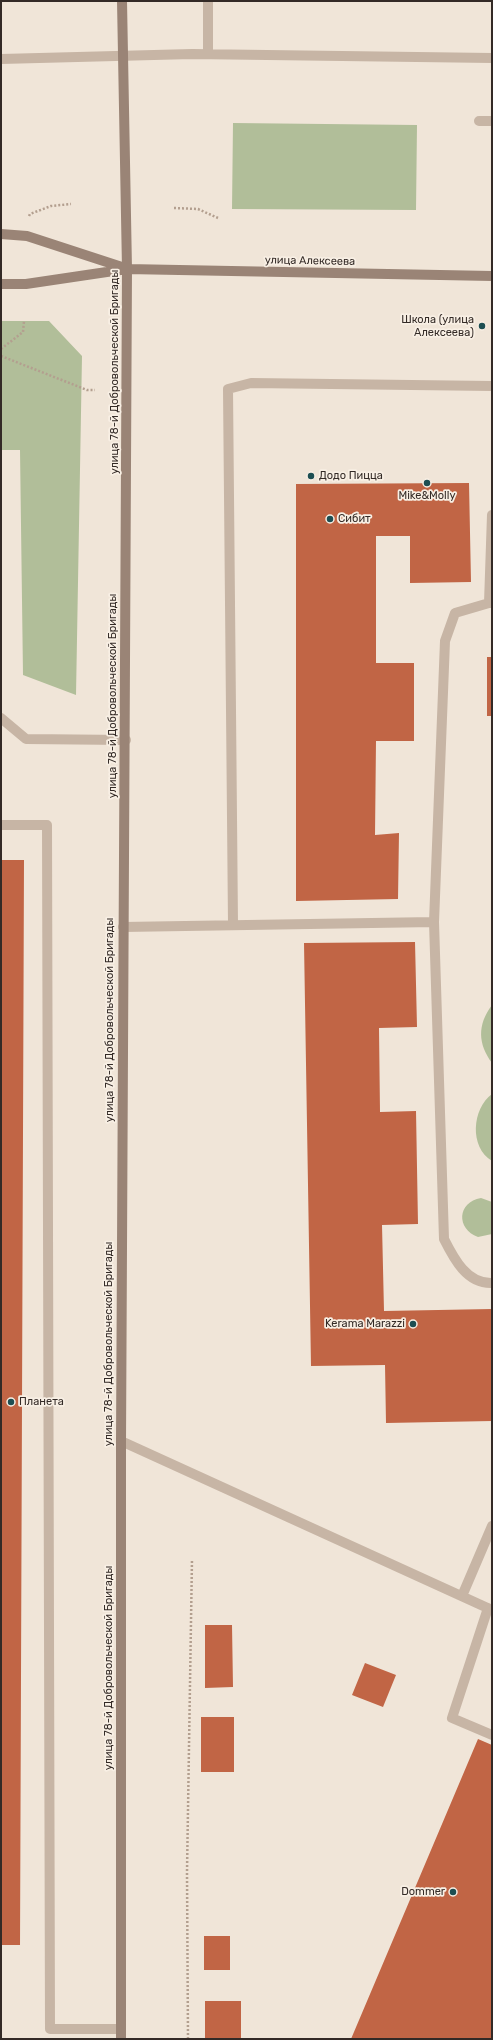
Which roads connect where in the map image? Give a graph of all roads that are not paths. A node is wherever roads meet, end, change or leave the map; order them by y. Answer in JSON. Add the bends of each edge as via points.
{"nodes":[{"id":1,"x":122,"y":1,"type":"edge"},
{"id":2,"x":208,"y":1,"type":"edge"},
{"id":3,"x":208,"y":54,"type":"junction"},
{"id":4,"x":122,"y":56,"type":"junction"},
{"id":5,"x":492,"y":58,"type":"edge"},
{"id":6,"x":1,"y":59,"type":"edge"},
{"id":7,"x":479,"y":121,"type":"dead end"},
{"id":8,"x":492,"y":121,"type":"edge"},
{"id":9,"x":1,"y":234,"type":"edge"},
{"id":10,"x":127,"y":269,"type":"junction"},
{"id":11,"x":492,"y":276,"type":"edge"},
{"id":12,"x":1,"y":284,"type":"edge"},
{"id":13,"x":492,"y":386,"type":"edge"},
{"id":14,"x":492,"y":515,"type":"edge"},
{"id":15,"x":491,"y":603,"type":"edge"},
{"id":16,"x":1,"y":718,"type":"edge"},
{"id":17,"x":126,"y":740,"type":"junction"},
{"id":18,"x":1,"y":824,"type":"edge"},
{"id":19,"x":434,"y":922,"type":"junction"},
{"id":20,"x":233,"y":924,"type":"junction"},
{"id":21,"x":123,"y":927,"type":"junction"},
{"id":22,"x":492,"y":1283,"type":"edge"},
{"id":23,"x":121,"y":1441,"type":"junction"},
{"id":24,"x":492,"y":1526,"type":"edge"},
{"id":25,"x":462,"y":1596,"type":"junction"},
{"id":26,"x":490,"y":1609,"type":"edge"},
{"id":27,"x":492,"y":1734,"type":"edge"},
{"id":28,"x":121,"y":2034,"type":"edge"}],
"edges":[{"from":1,"to":4,"type":"street","name":"улица 78-й Добровольческой Бригады"},
{"from":2,"to":3,"type":"lane"},
{"from":3,"to":4,"type":"lane"},
{"from":3,"to":5,"type":"lane"},
{"from":4,"to":6,"type":"lane"},
{"from":4,"to":10,"type":"street","name":"улица 78-й Добровольческой Бригады"},
{"from":7,"to":8,"type":"lane"},
{"from":9,"to":10,"type":"street","name":"улица Алексеева","via":[[28,236]]},
{"from":10,"to":11,"type":"street","name":"улица Алексеева"},
{"from":10,"to":12,"type":"street","name":"улица Алексеева","via":[[26,284]]},
{"from":10,"to":17,"type":"street","name":"улица 78-й Добровольческой Бригады"},
{"from":13,"to":20,"type":"lane","via":[[251,383],[228,389]]},
{"from":14,"to":15,"type":"lane"},
{"from":15,"to":19,"type":"lane","via":[[455,612],[445,641]]},
{"from":16,"to":17,"type":"lane","via":[[26,739]]},
{"from":17,"to":21,"type":"street","name":"улица 78-й Добровольческой Бригады"},
{"from":18,"to":28,"type":"lane","via":[[47,824],[50,2029]]},
{"from":19,"to":20,"type":"lane"},
{"from":19,"to":22,"type":"lane","via":[[444,1239],[463,1270],[472,1279],[485,1284]]},
{"from":20,"to":21,"type":"lane"},
{"from":21,"to":23,"type":"street","name":"улица 78-й Добровольческой Бригады"},
{"from":23,"to":25,"type":"lane"},
{"from":23,"to":28,"type":"street","name":"улица 78-й Добровольческой Бригады"},
{"from":24,"to":25,"type":"lane"},
{"from":25,"to":26,"type":"lane"},
{"from":26,"to":27,"type":"lane","via":[[452,1718]]}]}
